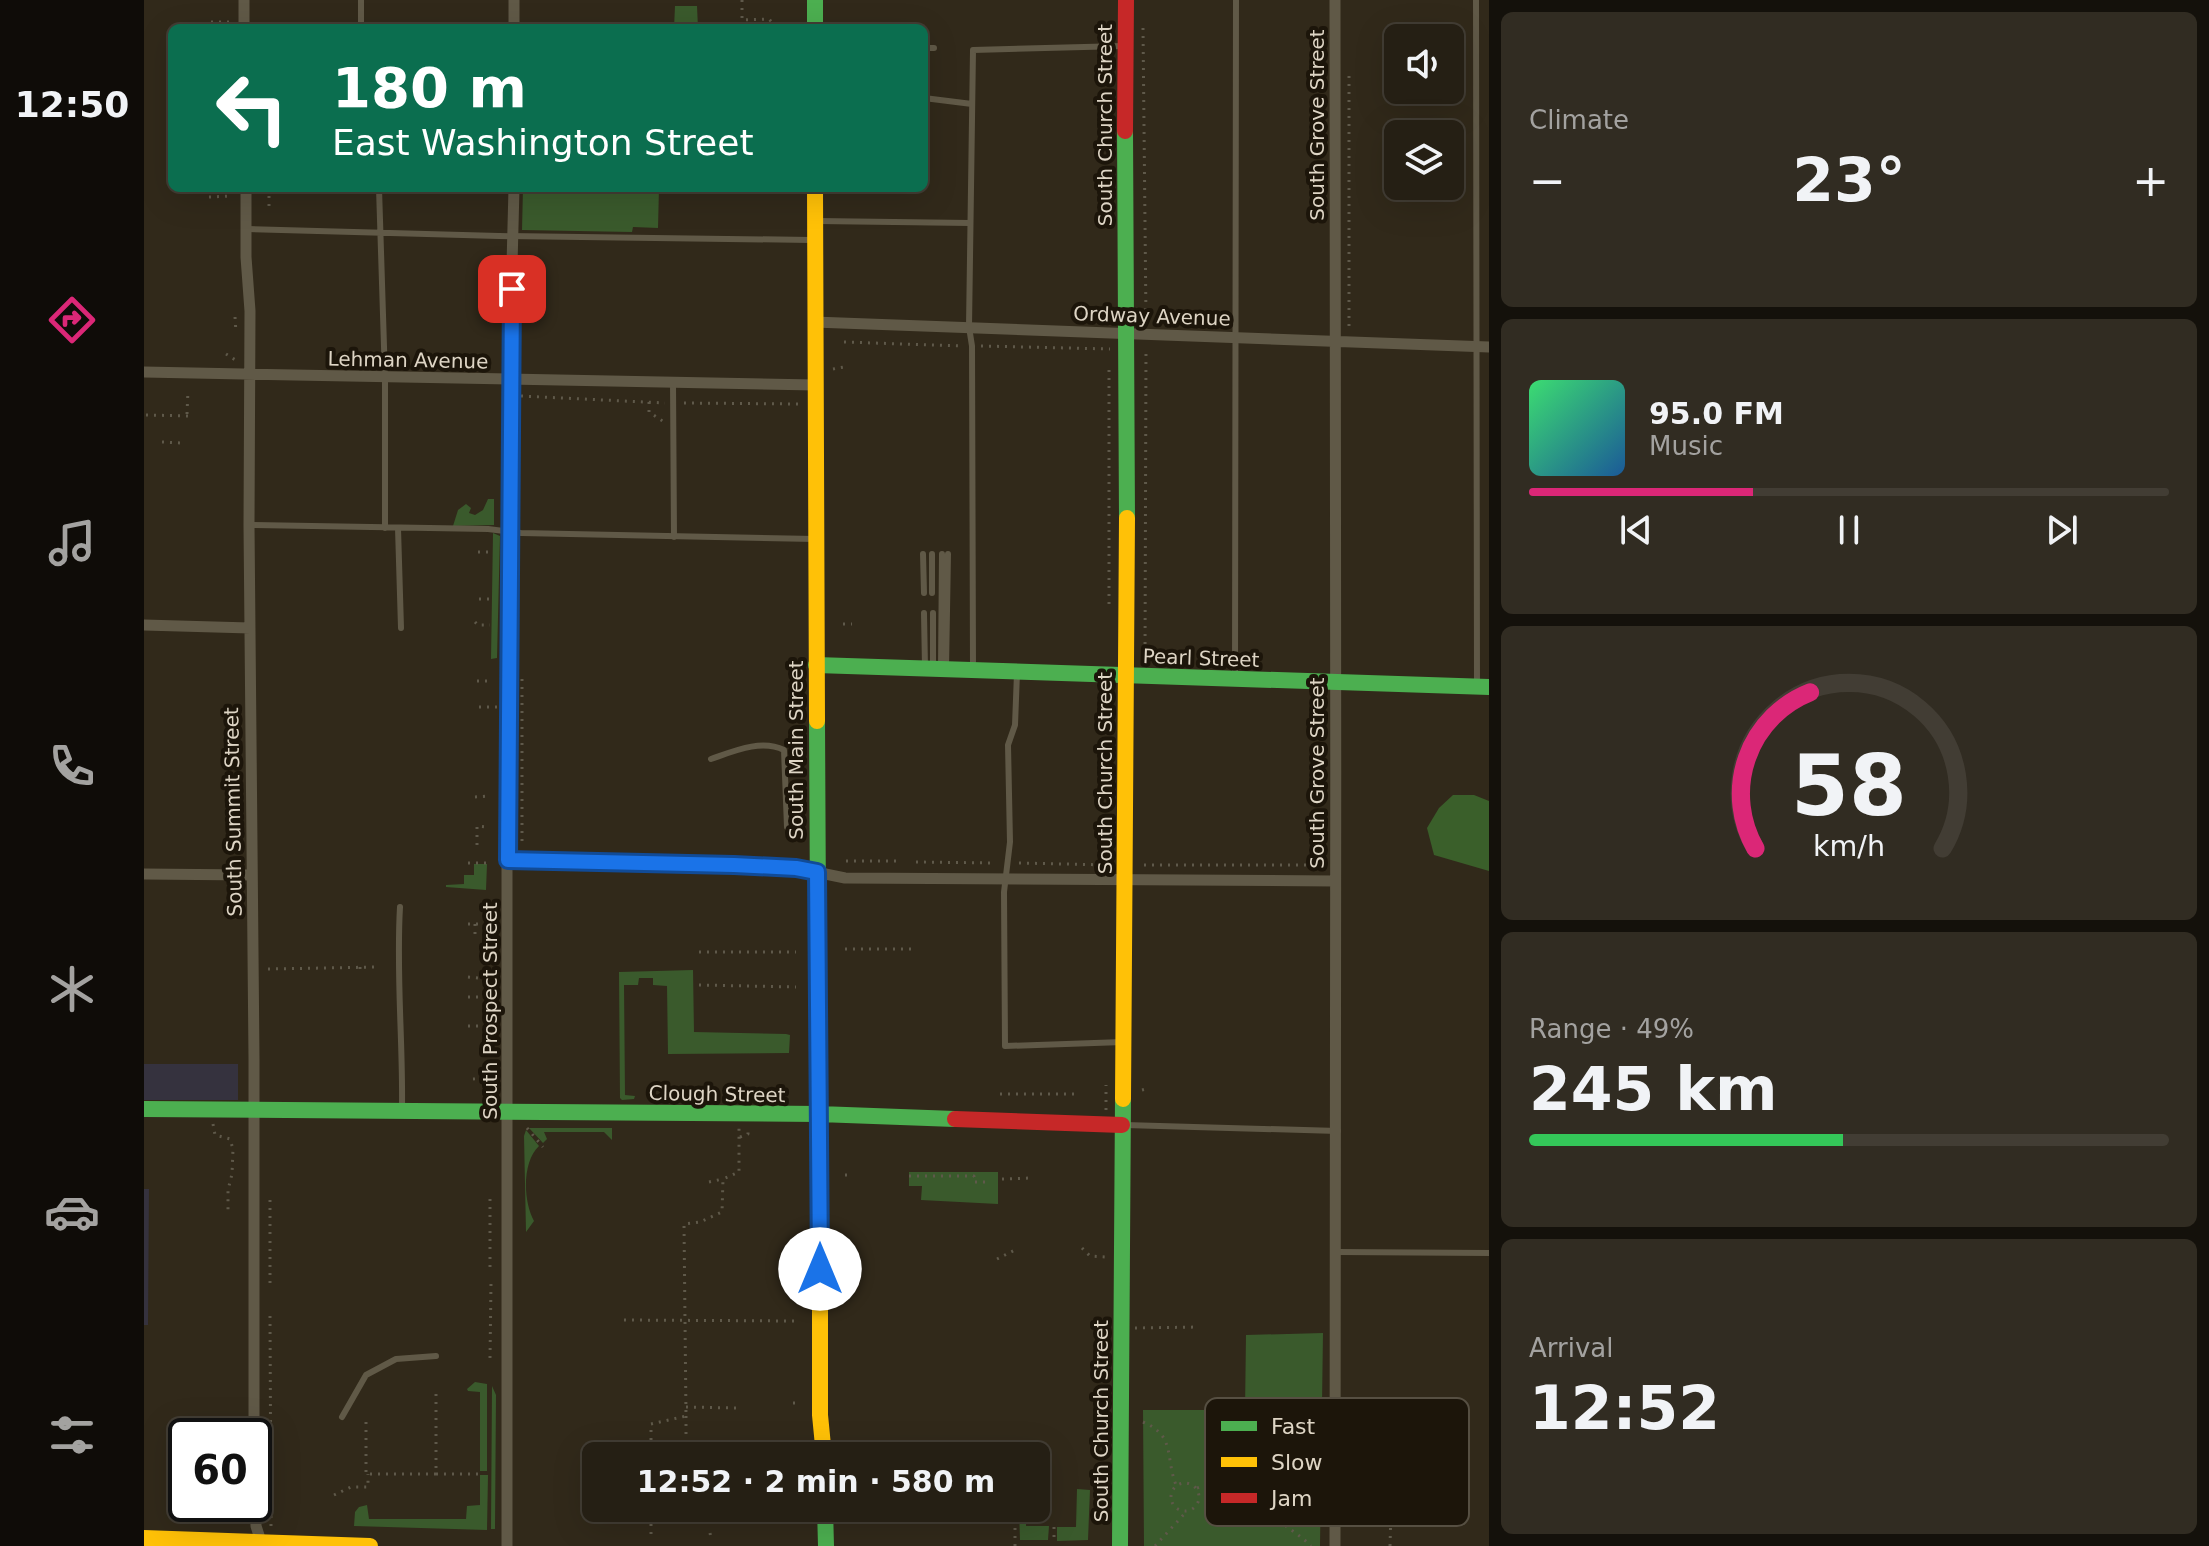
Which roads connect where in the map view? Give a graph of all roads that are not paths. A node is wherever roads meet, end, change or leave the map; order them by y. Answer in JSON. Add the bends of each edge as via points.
{"nodes":[{"id":1,"x":244,"y":0,"type":"edge"},
{"id":2,"x":361,"y":0,"type":"edge"},
{"id":3,"x":514,"y":0,"type":"edge"},
{"id":4,"x":815,"y":0,"type":"edge"},
{"id":5,"x":1126,"y":0,"type":"edge"},
{"id":6,"x":1236,"y":0,"type":"edge"},
{"id":7,"x":1335,"y":0,"type":"edge"},
{"id":8,"x":1476,"y":0,"type":"edge"},
{"id":9,"x":238,"y":24,"type":"edge"},
{"id":10,"x":361,"y":24,"type":"edge"},
{"id":11,"x":514,"y":24,"type":"edge"},
{"id":12,"x":815,"y":24,"type":"edge"},
{"id":13,"x":1126,"y":46,"type":"junction"},
{"id":14,"x":928,"y":48,"type":"edge"},
{"id":15,"x":934,"y":48,"type":"dead end"},
{"id":16,"x":928,"y":98,"type":"edge"},
{"id":17,"x":972,"y":104,"type":"junction"},
{"id":18,"x":246,"y":192,"type":"edge"},
{"id":19,"x":379,"y":192,"type":"edge"},
{"id":20,"x":514,"y":192,"type":"edge"},
{"id":21,"x":815,"y":192,"type":"edge"},
{"id":22,"x":815,"y":221,"type":"junction"},
{"id":23,"x":970,"y":223,"type":"junction"},
{"id":24,"x":246,"y":229,"type":"junction"},
{"id":25,"x":380,"y":233,"type":"junction"},
{"id":26,"x":513,"y":237,"type":"junction"},
{"id":27,"x":815,"y":241,"type":"junction"},
{"id":28,"x":814,"y":322,"type":"junction"},
{"id":29,"x":969,"y":327,"type":"junction"},
{"id":30,"x":1126,"y":332,"type":"junction"},
{"id":31,"x":1235,"y":337,"type":"junction"},
{"id":32,"x":1334,"y":341,"type":"junction"},
{"id":33,"x":1476,"y":347,"type":"junction"},
{"id":34,"x":1489,"y":347,"type":"edge"},
{"id":35,"x":144,"y":372,"type":"edge"},
{"id":36,"x":250,"y":375,"type":"junction"},
{"id":37,"x":385,"y":378,"type":"junction"},
{"id":38,"x":509,"y":380,"type":"junction"},
{"id":39,"x":673,"y":383,"type":"junction"},
{"id":40,"x":815,"y":385,"type":"junction"},
{"id":41,"x":249,"y":525,"type":"junction"},
{"id":42,"x":385,"y":528,"type":"junction"},
{"id":43,"x":398,"y":528,"type":"junction"},
{"id":44,"x":509,"y":532,"type":"junction"},
{"id":45,"x":674,"y":537,"type":"junction"},
{"id":46,"x":815,"y":539,"type":"junction"},
{"id":47,"x":923,"y":554,"type":"dead end"},
{"id":48,"x":932,"y":554,"type":"dead end"},
{"id":49,"x":945,"y":554,"type":"dead end"},
{"id":50,"x":924,"y":593,"type":"dead end"},
{"id":51,"x":932,"y":593,"type":"dead end"},
{"id":52,"x":924,"y":613,"type":"dead end"},
{"id":53,"x":933,"y":613,"type":"dead end"},
{"id":54,"x":144,"y":625,"type":"edge"},
{"id":55,"x":250,"y":628,"type":"junction"},
{"id":56,"x":401,"y":628,"type":"dead end"},
{"id":57,"x":816,"y":665,"type":"junction"},
{"id":58,"x":936,"y":668,"type":"junction"},
{"id":59,"x":973,"y":669,"type":"junction"},
{"id":60,"x":1017,"y":671,"type":"junction"},
{"id":61,"x":1125,"y":675,"type":"junction"},
{"id":62,"x":1235,"y":679,"type":"junction"},
{"id":63,"x":1336,"y":681,"type":"junction"},
{"id":64,"x":1483,"y":687,"type":"edge"},
{"id":65,"x":711,"y":759,"type":"dead end"},
{"id":66,"x":787,"y":827,"type":"dead end"},
{"id":67,"x":508,"y":860,"type":"junction"},
{"id":68,"x":817,"y":872,"type":"junction"},
{"id":69,"x":144,"y":874,"type":"edge"},
{"id":70,"x":251,"y":875,"type":"junction"},
{"id":71,"x":1007,"y":879,"type":"junction"},
{"id":72,"x":1124,"y":880,"type":"junction"},
{"id":73,"x":1335,"y":881,"type":"junction"},
{"id":74,"x":400,"y":907,"type":"dead end"},
{"id":75,"x":1123,"y":1042,"type":"junction"},
{"id":76,"x":144,"y":1109,"type":"edge"},
{"id":77,"x":254,"y":1110,"type":"junction"},
{"id":78,"x":402,"y":1112,"type":"junction"},
{"id":79,"x":508,"y":1113,"type":"junction"},
{"id":80,"x":819,"y":1114,"type":"junction"},
{"id":81,"x":1122,"y":1125,"type":"junction"},
{"id":82,"x":1338,"y":1131,"type":"junction"},
{"id":83,"x":1338,"y":1252,"type":"junction"},
{"id":84,"x":1489,"y":1253,"type":"edge"},
{"id":85,"x":436,"y":1356,"type":"dead end"},
{"id":86,"x":1337,"y":1398,"type":"edge"},
{"id":87,"x":342,"y":1417,"type":"dead end"},
{"id":88,"x":254,"y":1418,"type":"edge"},
{"id":89,"x":823,"y":1442,"type":"edge"},
{"id":90,"x":256,"y":1522,"type":"edge"},
{"id":91,"x":825,"y":1522,"type":"edge"},
{"id":92,"x":1335,"y":1526,"type":"edge"},
{"id":93,"x":144,"y":1538,"type":"edge"},
{"id":94,"x":262,"y":1545,"type":"edge"},
{"id":95,"x":370,"y":1546,"type":"edge"},
{"id":96,"x":507,"y":1546,"type":"edge"},
{"id":97,"x":826,"y":1546,"type":"edge"},
{"id":98,"x":1120,"y":1546,"type":"edge"},
{"id":99,"x":1335,"y":1546,"type":"edge"}],
"edges":[{"from":1,"to":9,"type":"street"},
{"from":2,"to":10,"type":"lane"},
{"from":3,"to":11,"type":"street"},
{"from":4,"to":12,"type":"street"},
{"from":5,"to":13,"type":"street","name":"South Church Street"},
{"from":6,"to":31,"type":"lane"},
{"from":7,"to":32,"type":"street","name":"South Grove Street"},
{"from":8,"to":33,"type":"lane"},
{"from":13,"to":17,"type":"lane","via":[[973,50]]},
{"from":13,"to":30,"type":"street","name":"South Church Street"},
{"from":14,"to":15,"type":"lane"},
{"from":16,"to":17,"type":"lane"},
{"from":17,"to":23,"type":"lane"},
{"from":18,"to":24,"type":"street","name":"South Summit Street"},
{"from":19,"to":25,"type":"lane"},
{"from":20,"to":26,"type":"street","name":"South Prospect Street"},
{"from":21,"to":22,"type":"street","name":"South Main Street"},
{"from":22,"to":23,"type":"lane"},
{"from":22,"to":27,"type":"street","name":"South Main Street"},
{"from":23,"to":29,"type":"lane"},
{"from":24,"to":25,"type":"lane"},
{"from":24,"to":36,"type":"street","name":"South Summit Street"},
{"from":25,"to":26,"type":"lane"},
{"from":25,"to":37,"type":"lane"},
{"from":26,"to":27,"type":"lane"},
{"from":26,"to":38,"type":"street","name":"South Prospect Street"},
{"from":27,"to":28,"type":"street","name":"South Main Street"},
{"from":28,"to":29,"type":"street","name":"Ordway Avenue"},
{"from":28,"to":40,"type":"street","name":"South Main Street"},
{"from":29,"to":30,"type":"street","name":"Ordway Avenue"},
{"from":29,"to":59,"type":"lane"},
{"from":30,"to":31,"type":"street","name":"Ordway Avenue"},
{"from":30,"to":61,"type":"street","name":"South Church Street"},
{"from":31,"to":32,"type":"street","name":"Ordway Avenue"},
{"from":31,"to":62,"type":"lane"},
{"from":32,"to":33,"type":"street","name":"Ordway Avenue"},
{"from":32,"to":63,"type":"street","name":"South Grove Street"},
{"from":33,"to":34,"type":"street","name":"Ordway Avenue"},
{"from":33,"to":64,"type":"lane"},
{"from":35,"to":36,"type":"street","name":"Lehman Avenue"},
{"from":36,"to":37,"type":"street","name":"Lehman Avenue"},
{"from":36,"to":41,"type":"street","name":"South Summit Street"},
{"from":37,"to":38,"type":"street","name":"Lehman Avenue"},
{"from":37,"to":42,"type":"lane"},
{"from":38,"to":39,"type":"street","name":"Lehman Avenue"},
{"from":38,"to":44,"type":"street","name":"South Prospect Street"},
{"from":39,"to":40,"type":"street","name":"Lehman Avenue"},
{"from":39,"to":45,"type":"lane"},
{"from":40,"to":46,"type":"street","name":"South Main Street"},
{"from":41,"to":42,"type":"lane"},
{"from":41,"to":55,"type":"street","name":"South Summit Street"},
{"from":42,"to":43,"type":"lane"},
{"from":43,"to":44,"type":"lane"},
{"from":43,"to":56,"type":"lane"},
{"from":44,"to":45,"type":"lane"},
{"from":44,"to":67,"type":"street","name":"South Prospect Street"},
{"from":45,"to":46,"type":"lane"},
{"from":46,"to":57,"type":"street","name":"South Main Street"},
{"from":47,"to":50,"type":"lane"},
{"from":48,"to":51,"type":"lane"},
{"from":49,"to":58,"type":"lane"},
{"from":52,"to":58,"type":"lane"},
{"from":53,"to":58,"type":"lane"},
{"from":54,"to":55,"type":"street"},
{"from":55,"to":70,"type":"street","name":"South Summit Street"},
{"from":57,"to":58,"type":"street","name":"Pearl Street"},
{"from":57,"to":68,"type":"street","name":"South Main Street"},
{"from":58,"to":59,"type":"street","name":"Pearl Street"},
{"from":59,"to":60,"type":"street","name":"Pearl Street"},
{"from":60,"to":61,"type":"street","name":"Pearl Street"},
{"from":60,"to":71,"type":"lane","via":[[1015,725],[1008,745]]},
{"from":61,"to":62,"type":"street","name":"Pearl Street"},
{"from":61,"to":72,"type":"street","name":"South Church Street"},
{"from":62,"to":63,"type":"street","name":"Pearl Street"},
{"from":63,"to":64,"type":"street","name":"Pearl Street"},
{"from":63,"to":73,"type":"street","name":"South Grove Street"},
{"from":65,"to":66,"type":"lane","via":[[743,748],[774,745],[784,750]]},
{"from":67,"to":68,"type":"street"},
{"from":67,"to":79,"type":"street","name":"South Prospect Street"},
{"from":68,"to":71,"type":"street","via":[[845,878]]},
{"from":68,"to":80,"type":"street","name":"South Main Street"},
{"from":69,"to":70,"type":"street"},
{"from":70,"to":77,"type":"street","name":"South Summit Street"},
{"from":71,"to":72,"type":"street"},
{"from":71,"to":75,"type":"lane","via":[[1005,1046]]},
{"from":72,"to":73,"type":"street"},
{"from":72,"to":75,"type":"street","name":"South Church Street"},
{"from":73,"to":82,"type":"street","name":"South Grove Street"},
{"from":74,"to":78,"type":"lane"},
{"from":75,"to":81,"type":"street","name":"South Church Street"},
{"from":76,"to":77,"type":"street","name":"Clough Street"},
{"from":77,"to":78,"type":"street","name":"Clough Street"},
{"from":77,"to":88,"type":"street","name":"South Summit Street"},
{"from":78,"to":79,"type":"street","name":"Clough Street"},
{"from":79,"to":80,"type":"street","name":"Clough Street"},
{"from":79,"to":96,"type":"street","name":"South Prospect Street"},
{"from":80,"to":81,"type":"street","name":"Clough Street"},
{"from":80,"to":89,"type":"street","name":"South Main Street"},
{"from":81,"to":82,"type":"lane","name":"Clough Street"},
{"from":81,"to":98,"type":"street","name":"South Church Street"},
{"from":82,"to":83,"type":"street","name":"South Grove Street"},
{"from":83,"to":84,"type":"lane"},
{"from":83,"to":86,"type":"street","name":"South Grove Street"},
{"from":85,"to":87,"type":"lane","via":[[396,1359],[366,1375]]},
{"from":90,"to":94,"type":"street"},
{"from":91,"to":97,"type":"street"},
{"from":92,"to":99,"type":"street","name":"South Grove Street"},
{"from":93,"to":94,"type":"street"},
{"from":94,"to":95,"type":"street"}]}
